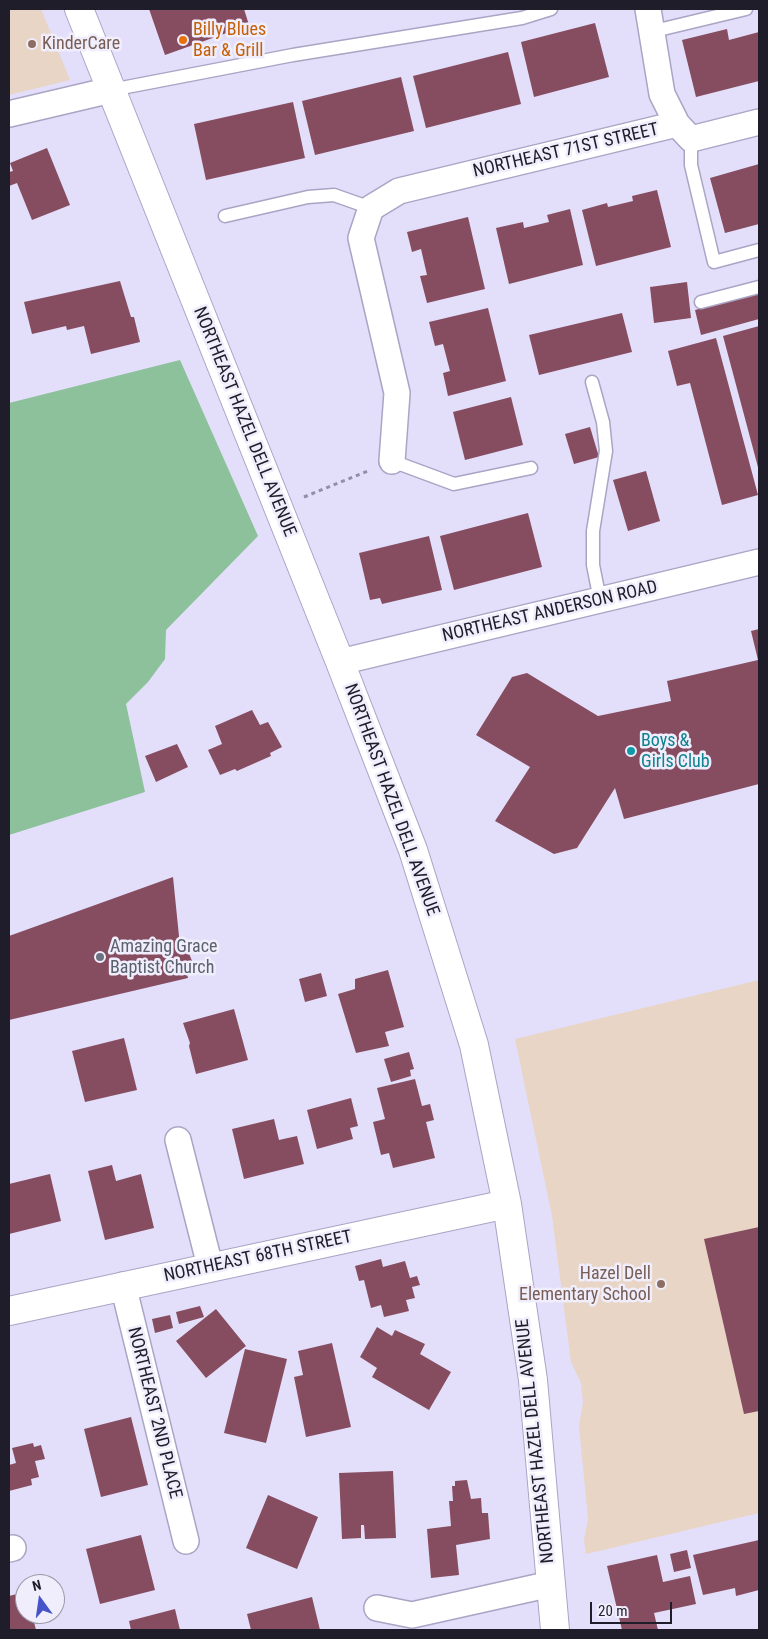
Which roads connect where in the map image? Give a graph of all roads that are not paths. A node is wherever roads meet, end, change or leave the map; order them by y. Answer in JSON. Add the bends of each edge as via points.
{"nodes":[{"id":1,"x":79,"y":9,"type":"edge"},
{"id":2,"x":551,"y":9,"type":"edge"},
{"id":3,"x":746,"y":9,"type":"edge"},
{"id":4,"x":649,"y":20,"type":"edge"},
{"id":5,"x":112,"y":90,"type":"junction"},
{"id":6,"x":9,"y":114,"type":"edge"},
{"id":7,"x":759,"y":122,"type":"edge"},
{"id":8,"x":684,"y":132,"type":"junction"},
{"id":9,"x":371,"y":208,"type":"junction"},
{"id":10,"x":225,"y":216,"type":"dead end"},
{"id":11,"x":759,"y":250,"type":"edge"},
{"id":12,"x":759,"y":287,"type":"edge"},
{"id":13,"x":701,"y":302,"type":"dead end"},
{"id":14,"x":592,"y":382,"type":"dead end"},
{"id":15,"x":392,"y":461,"type":"joint"},
{"id":16,"x":531,"y":468,"type":"dead end"},
{"id":17,"x":759,"y":562,"type":"edge"},
{"id":18,"x":600,"y":600,"type":"junction"},
{"id":19,"x":340,"y":662,"type":"junction"},
{"id":20,"x":178,"y":1140,"type":"dead end"},
{"id":21,"x":507,"y":1204,"type":"junction"},
{"id":22,"x":210,"y":1266,"type":"junction"},
{"id":23,"x":123,"y":1285,"type":"junction"},
{"id":24,"x":9,"y":1311,"type":"edge"},
{"id":25,"x":186,"y":1541,"type":"dead end"},
{"id":26,"x":552,"y":1584,"type":"junction"},
{"id":27,"x":377,"y":1608,"type":"dead end"},
{"id":28,"x":555,"y":1630,"type":"edge"}],
"edges":[{"from":1,"to":5,"type":"main road","name":"NORTHEAST HAZEL DELL AVENUE"},
{"from":2,"to":5,"type":"lane","via":[[513,20],[293,55]]},
{"from":3,"to":4,"type":"lane"},
{"from":4,"to":8,"type":"street","via":[[662,94]]},
{"from":5,"to":6,"type":"street"},
{"from":5,"to":19,"type":"main road","name":"NORTHEAST HAZEL DELL AVENUE"},
{"from":7,"to":8,"type":"street","name":"NORTHEAST 71ST STREET"},
{"from":8,"to":9,"type":"street","name":"NORTHEAST 71ST STREET","via":[[399,191]]},
{"from":8,"to":11,"type":"lane","via":[[714,262]]},
{"from":9,"to":10,"type":"lane","via":[[334,195],[308,197]]},
{"from":9,"to":15,"type":"street","via":[[361,238],[397,393]]},
{"from":12,"to":13,"type":"lane"},
{"from":14,"to":18,"type":"lane","via":[[603,422],[606,451],[593,531]]},
{"from":15,"to":16,"type":"lane","via":[[454,484]]},
{"from":17,"to":18,"type":"street","name":"NORTHEAST ANDERSON ROAD"},
{"from":18,"to":19,"type":"street","name":"NORTHEAST ANDERSON ROAD"},
{"from":19,"to":21,"type":"main road","name":"NORTHEAST HAZEL DELL AVENUE","via":[[414,850],[474,1045]]},
{"from":20,"to":22,"type":"street"},
{"from":21,"to":22,"type":"main road","name":"NORTHEAST 68TH STREET"},
{"from":21,"to":26,"type":"main road","name":"NORTHEAST HAZEL DELL AVENUE","via":[[533,1380]]},
{"from":22,"to":23,"type":"main road","name":"NORTHEAST 68TH STREET"},
{"from":23,"to":24,"type":"main road","name":"NORTHEAST 68TH STREET"},
{"from":23,"to":25,"type":"street","name":"NORTHEAST 2ND PLACE"},
{"from":26,"to":27,"type":"street","via":[[412,1615]]},
{"from":26,"to":28,"type":"main road","name":"NORTHEAST HAZEL DELL AVENUE"}]}
